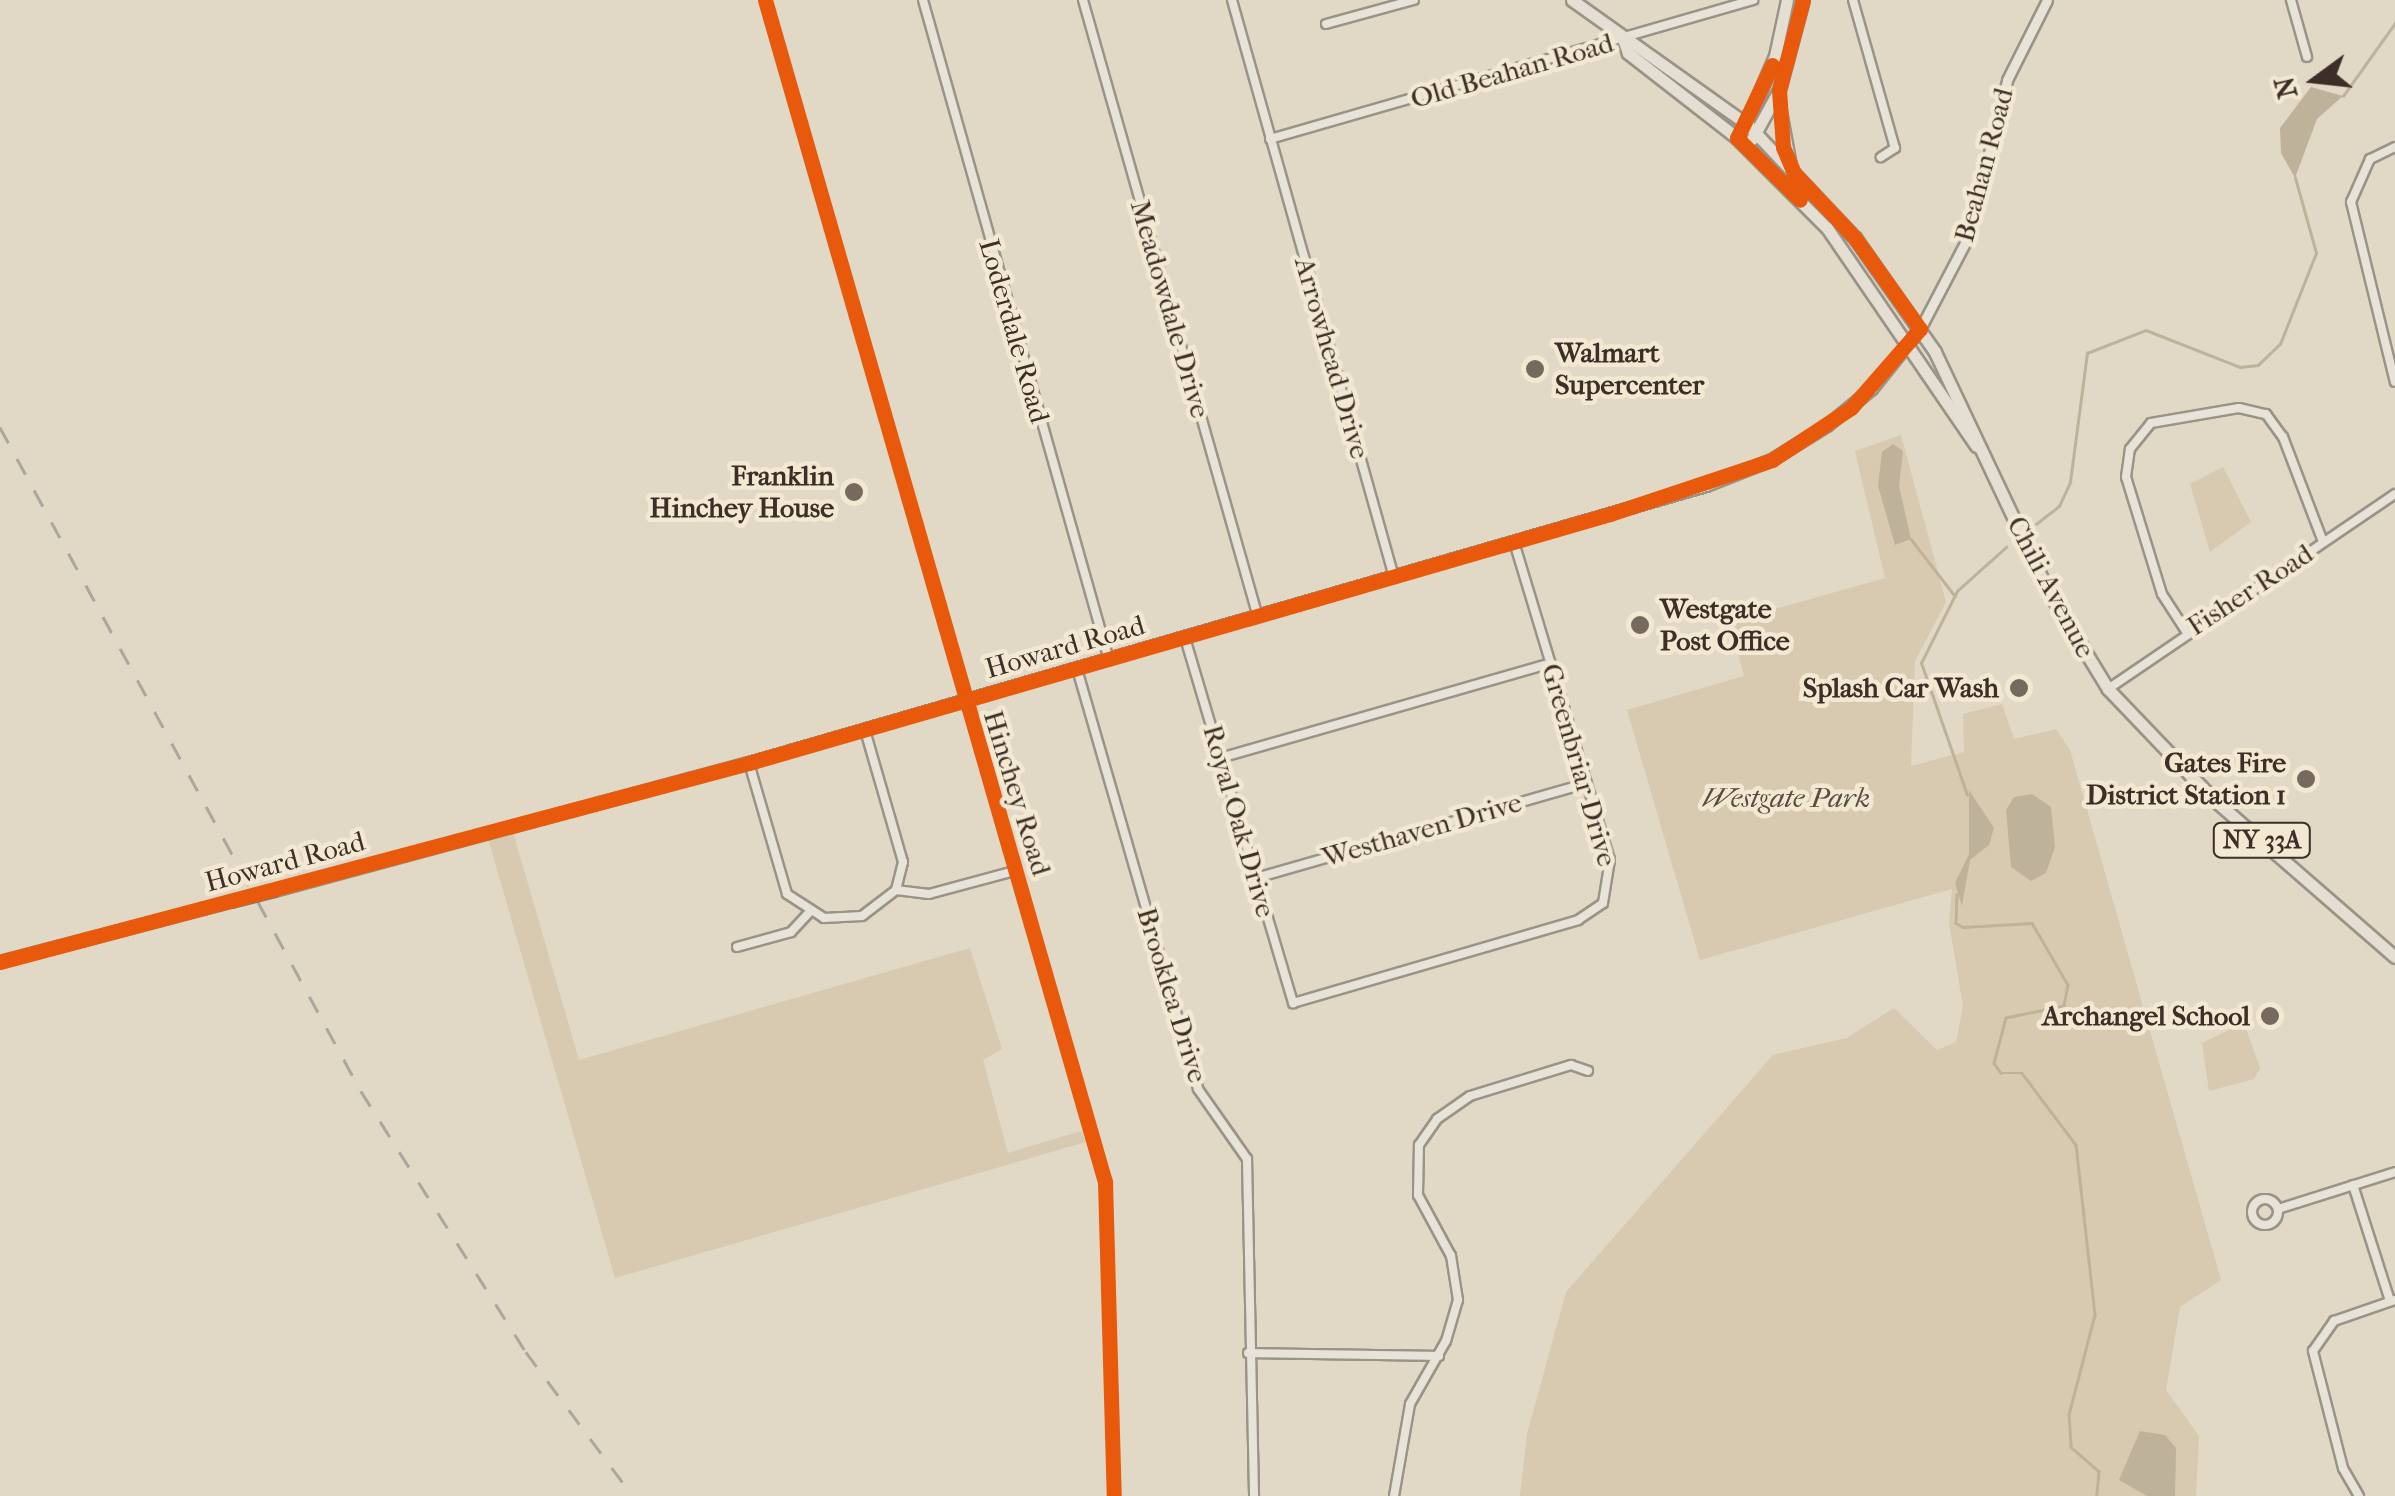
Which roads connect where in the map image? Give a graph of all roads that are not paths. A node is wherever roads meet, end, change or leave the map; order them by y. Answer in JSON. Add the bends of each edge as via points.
{"nodes":[{"id":1,"x":765,"y":0,"type":"edge"},
{"id":2,"x":923,"y":0,"type":"edge"},
{"id":3,"x":1083,"y":0,"type":"edge"},
{"id":4,"x":1232,"y":0,"type":"edge"},
{"id":5,"x":1414,"y":0,"type":"edge"},
{"id":6,"x":1572,"y":0,"type":"edge"},
{"id":7,"x":1753,"y":0,"type":"edge"},
{"id":8,"x":1786,"y":0,"type":"edge"},
{"id":9,"x":1803,"y":0,"type":"edge"},
{"id":10,"x":1852,"y":0,"type":"edge"},
{"id":11,"x":2047,"y":0,"type":"edge"},
{"id":12,"x":2291,"y":0,"type":"edge"},
{"id":13,"x":1326,"y":24,"type":"dead end"},
{"id":14,"x":1622,"y":39,"type":"junction"},
{"id":15,"x":2307,"y":58,"type":"dead end"},
{"id":16,"x":1779,"y":90,"type":"junction"},
{"id":17,"x":1752,"y":130,"type":"junction"},
{"id":18,"x":1270,"y":140,"type":"junction"},
{"id":19,"x":1742,"y":142,"type":"junction"},
{"id":20,"x":2392,"y":148,"type":"edge"},
{"id":21,"x":1881,"y":156,"type":"dead end"},
{"id":22,"x":1794,"y":173,"type":"junction"},
{"id":23,"x":1920,"y":329,"type":"junction"},
{"id":24,"x":1911,"y":342,"type":"junction"},
{"id":25,"x":2395,"y":382,"type":"edge"},
{"id":26,"x":1982,"y":454,"type":"junction"},
{"id":27,"x":2395,"y":494,"type":"edge"},
{"id":28,"x":1514,"y":542,"type":"junction"},
{"id":29,"x":2322,"y":542,"type":"junction"},
{"id":30,"x":1394,"y":577,"type":"junction"},
{"id":31,"x":1258,"y":617,"type":"junction"},
{"id":32,"x":2186,"y":631,"type":"junction"},
{"id":33,"x":1185,"y":638,"type":"junction"},
{"id":34,"x":1109,"y":660,"type":"junction"},
{"id":35,"x":1550,"y":663,"type":"junction"},
{"id":36,"x":1077,"y":669,"type":"junction"},
{"id":37,"x":2108,"y":689,"type":"junction"},
{"id":38,"x":964,"y":702,"type":"junction"},
{"id":39,"x":865,"y":730,"type":"junction"},
{"id":40,"x":1220,"y":758,"type":"junction"},
{"id":41,"x":749,"y":764,"type":"junction"},
{"id":42,"x":1587,"y":783,"type":"junction"},
{"id":43,"x":1014,"y":871,"type":"junction"},
{"id":44,"x":1256,"y":878,"type":"junction"},
{"id":45,"x":896,"y":890,"type":"junction"},
{"id":46,"x":808,"y":913,"type":"junction"},
{"id":47,"x":737,"y":947,"type":"dead end"},
{"id":48,"x":2395,"y":957,"type":"edge"},
{"id":49,"x":0,"y":962,"type":"edge"},
{"id":50,"x":1293,"y":1004,"type":"joint"},
{"id":51,"x":1588,"y":1071,"type":"dead end"},
{"id":52,"x":2395,"y":1172,"type":"edge"},
{"id":53,"x":2353,"y":1185,"type":"junction"},
{"id":54,"x":2278,"y":1209,"type":"dead end"},
{"id":55,"x":2393,"y":1300,"type":"edge"},
{"id":56,"x":1248,"y":1354,"type":"junction"},
{"id":57,"x":1439,"y":1356,"type":"junction"},
{"id":58,"x":1114,"y":1496,"type":"edge"},
{"id":59,"x":1254,"y":1496,"type":"edge"},
{"id":60,"x":1394,"y":1496,"type":"edge"},
{"id":61,"x":2359,"y":1496,"type":"edge"}],
"edges":[{"from":1,"to":38,"type":"street","name":"Hinchey Road"},
{"from":2,"to":34,"type":"street","name":"Loderdale Road"},
{"from":3,"to":31,"type":"street","name":"Meadowdale Drive"},
{"from":4,"to":18,"type":"street","name":"Arrowhead Drive"},
{"from":5,"to":13,"type":"street"},
{"from":6,"to":14,"type":"main road","name":"Chili Avenue","number":"NY 33A"},
{"from":7,"to":14,"type":"street","name":"Old Beahan Road"},
{"from":8,"to":17,"type":"main road"},
{"from":9,"to":16,"type":"main road"},
{"from":10,"to":21,"type":"street","via":[[1895,148]]},
{"from":11,"to":23,"type":"street","name":"Beahan Road","via":[[2007,80],[1968,237]]},
{"from":12,"to":15,"type":"street"},
{"from":14,"to":17,"type":"main road","name":"Chili Avenue","number":"NY 33A","via":[[1644,46]]},
{"from":14,"to":18,"type":"street","name":"Old Beahan Road"},
{"from":14,"to":19,"type":"main road","name":"Chili Avenue","number":"NY 33A","via":[[1628,53]]},
{"from":16,"to":17,"type":"main road"},
{"from":16,"to":22,"type":"main road","via":[[1779,133]]},
{"from":17,"to":19,"type":"main road"},
{"from":17,"to":22,"type":"main road","name":"Chili Avenue","number":"NY 33A"},
{"from":18,"to":30,"type":"street","name":"Arrowhead Drive"},
{"from":19,"to":24,"type":"main road","name":"Chili Avenue","number":"NY 33A","via":[[1826,228]]},
{"from":20,"to":25,"type":"street","via":[[2359,172],[2350,202]]},
{"from":22,"to":23,"type":"main road","name":"Chili Avenue","number":"NY 33A","via":[[1855,238]]},
{"from":23,"to":24,"type":"main road","name":"Howard Road"},
{"from":23,"to":26,"type":"main road","name":"Chili Avenue","number":"NY 33A","via":[[1968,412]]},
{"from":24,"to":26,"type":"main road","name":"Chili Avenue","number":"NY 33A"},
{"from":24,"to":28,"type":"main road","name":"Howard Road","via":[[1851,408],[1772,460]]},
{"from":26,"to":37,"type":"main road","name":"Chili Avenue","number":"NY 33A","via":[[2073,637]]},
{"from":27,"to":29,"type":"street","name":"Fisher Road"},
{"from":28,"to":30,"type":"main road","name":"Howard Road"},
{"from":28,"to":35,"type":"street","name":"Greenbriar Drive"},
{"from":29,"to":32,"type":"street","name":"Fisher Road"},
{"from":29,"to":32,"type":"street","via":[[2283,437],[2266,414],[2239,408],[2151,424],[2130,449],[2126,477],[2162,594]]},
{"from":30,"to":31,"type":"main road","name":"Howard Road"},
{"from":31,"to":33,"type":"main road","name":"Howard Road"},
{"from":32,"to":37,"type":"street","name":"Fisher Road"},
{"from":33,"to":34,"type":"main road","name":"Howard Road"},
{"from":33,"to":40,"type":"street","name":"Royal Oak Drive"},
{"from":34,"to":36,"type":"main road","name":"Howard Road"},
{"from":35,"to":40,"type":"street"},
{"from":35,"to":42,"type":"street","name":"Greenbriar Drive"},
{"from":36,"to":38,"type":"main road","name":"Howard Road"},
{"from":36,"to":56,"type":"street","name":"Brooklea Drive","via":[[1198,1089],[1247,1158]]},
{"from":37,"to":48,"type":"main road","name":"Chili Avenue","number":"NY 33A","via":[[2212,798]]},
{"from":38,"to":39,"type":"main road","name":"Howard Road"},
{"from":38,"to":43,"type":"street","name":"Hinchey Road"},
{"from":39,"to":41,"type":"main road","name":"Howard Road"},
{"from":39,"to":45,"type":"street","via":[[902,844]]},
{"from":40,"to":44,"type":"street","name":"Royal Oak Drive"},
{"from":41,"to":46,"type":"street","via":[[778,879]]},
{"from":41,"to":49,"type":"main road","name":"Howard Road","bridge":true},
{"from":42,"to":44,"type":"street","name":"Westhaven Drive"},
{"from":42,"to":50,"type":"street","name":"Greenbriar Drive","via":[[1611,874],[1593,912]]},
{"from":43,"to":45,"type":"street","via":[[929,894]]},
{"from":43,"to":58,"type":"street","name":"Hinchey Road","via":[[1110,1209]]},
{"from":44,"to":50,"type":"street","name":"Royal Oak Drive"},
{"from":45,"to":46,"type":"street","via":[[862,916]]},
{"from":46,"to":47,"type":"street","via":[[790,932]]},
{"from":51,"to":57,"type":"street","via":[[1570,1065],[1470,1096],[1436,1119],[1419,1146],[1418,1195],[1457,1280],[1456,1310]]},
{"from":52,"to":53,"type":"street"},
{"from":53,"to":54,"type":"street"},
{"from":53,"to":55,"type":"street"},
{"from":55,"to":61,"type":"street","via":[[2324,1327],[2313,1351],[2343,1468]]},
{"from":56,"to":57,"type":"street"},
{"from":56,"to":59,"type":"street","name":"Brooklea Drive"},
{"from":57,"to":60,"type":"street","via":[[1410,1404]]}]}
